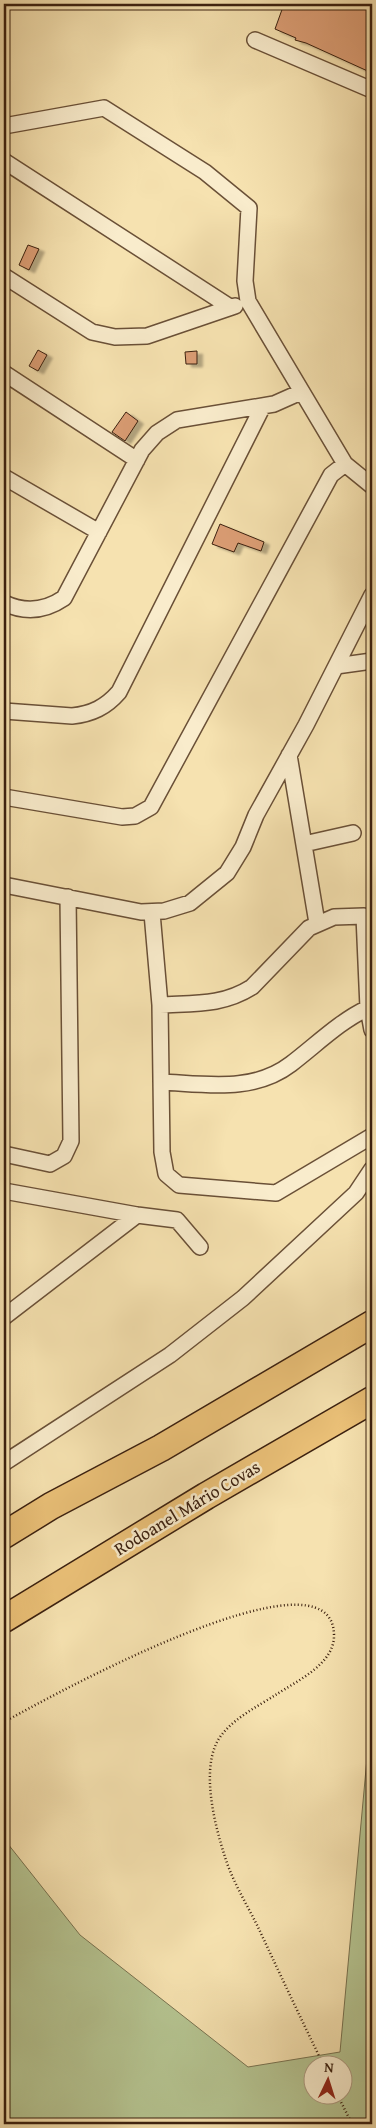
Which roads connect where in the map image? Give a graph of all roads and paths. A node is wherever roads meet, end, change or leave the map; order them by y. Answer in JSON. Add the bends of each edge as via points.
{"nodes":[{"id":1,"x":255,"y":40,"type":"dead end"},
{"id":2,"x":372,"y":90,"type":"edge"},
{"id":3,"x":4,"y":126,"type":"edge"},
{"id":4,"x":4,"y":161,"type":"edge"},
{"id":5,"x":4,"y":276,"type":"edge"},
{"id":6,"x":248,"y":301,"type":"junction"},
{"id":7,"x":230,"y":307,"type":"junction"},
{"id":8,"x":4,"y":373,"type":"edge"},
{"id":9,"x":301,"y":392,"type":"junction"},
{"id":10,"x":263,"y":406,"type":"junction"},
{"id":11,"x":137,"y":460,"type":"junction"},
{"id":12,"x":345,"y":464,"type":"junction"},
{"id":13,"x":4,"y":477,"type":"edge"},
{"id":14,"x":372,"y":486,"type":"edge"},
{"id":15,"x":99,"y":532,"type":"junction"},
{"id":16,"x":372,"y":596,"type":"edge"},
{"id":17,"x":4,"y":603,"type":"edge"},
{"id":18,"x":372,"y":661,"type":"edge"},
{"id":19,"x":336,"y":666,"type":"junction"},
{"id":20,"x":4,"y":711,"type":"edge"},
{"id":21,"x":289,"y":755,"type":"junction"},
{"id":22,"x":4,"y":797,"type":"edge"},
{"id":23,"x":353,"y":833,"type":"dead end"},
{"id":24,"x":304,"y":844,"type":"junction"},
{"id":25,"x":4,"y":885,"type":"edge"},
{"id":26,"x":68,"y":897,"type":"junction"},
{"id":27,"x":152,"y":913,"type":"junction"},
{"id":28,"x":318,"y":923,"type":"junction"},
{"id":29,"x":160,"y":1005,"type":"junction"},
{"id":30,"x":368,"y":1008,"type":"junction"},
{"id":31,"x":372,"y":1030,"type":"edge"},
{"id":32,"x":161,"y":1082,"type":"junction"},
{"id":33,"x":372,"y":1136,"type":"edge"},
{"id":34,"x":4,"y":1154,"type":"edge"},
{"id":35,"x":372,"y":1169,"type":"edge"},
{"id":36,"x":4,"y":1191,"type":"edge"},
{"id":37,"x":137,"y":1215,"type":"junction"},
{"id":38,"x":200,"y":1247,"type":"dead end"},
{"id":39,"x":4,"y":1317,"type":"edge"},
{"id":40,"x":372,"y":1324,"type":"edge"},
{"id":41,"x":372,"y":1400,"type":"edge"},
{"id":42,"x":4,"y":1464,"type":"edge"},
{"id":43,"x":4,"y":1535,"type":"edge"},
{"id":44,"x":4,"y":1619,"type":"edge"},
{"id":45,"x":4,"y":1722,"type":"edge"},
{"id":46,"x":319,"y":2056,"type":"edge"},
{"id":47,"x":343,"y":2106,"type":"edge"},
{"id":48,"x":352,"y":2124,"type":"edge"}],
"edges":[{"from":1,"to":2,"type":"street"},
{"from":3,"to":6,"type":"street","via":[[104,108],[205,172],[249,208],[245,281]]},
{"from":4,"to":7,"type":"street"},
{"from":5,"to":7,"type":"street","via":[[92,332],[115,337],[147,336]]},
{"from":6,"to":7,"type":"street"},
{"from":6,"to":9,"type":"street"},
{"from":8,"to":11,"type":"street"},
{"from":9,"to":10,"type":"street"},
{"from":9,"to":12,"type":"street"},
{"from":10,"to":11,"type":"street","via":[[177,420],[157,433]]},
{"from":10,"to":20,"type":"street","via":[[115,696],[104,706],[84,715]]},
{"from":11,"to":15,"type":"street"},
{"from":12,"to":14,"type":"street"},
{"from":12,"to":22,"type":"street","via":[[331,475],[151,807],[135,816],[122,817]]},
{"from":13,"to":15,"type":"street"},
{"from":15,"to":17,"type":"street","via":[[64,598],[31,610]]},
{"from":16,"to":19,"type":"street"},
{"from":18,"to":19,"type":"street"},
{"from":19,"to":21,"type":"street"},
{"from":21,"to":24,"type":"street"},
{"from":21,"to":27,"type":"street","via":[[227,873],[190,903]]},
{"from":23,"to":24,"type":"street"},
{"from":24,"to":28,"type":"street"},
{"from":25,"to":26,"type":"street"},
{"from":26,"to":27,"type":"street"},
{"from":26,"to":34,"type":"street","via":[[71,1141],[64,1156],[50,1164]]},
{"from":27,"to":29,"type":"street"},
{"from":28,"to":29,"type":"street","via":[[301,935],[252,987],[241,994],[216,1002]]},
{"from":28,"to":30,"type":"street","via":[[343,915],[364,916]]},
{"from":29,"to":32,"type":"street"},
{"from":30,"to":31,"type":"street"},
{"from":30,"to":32,"type":"street","via":[[267,1078],[231,1085]]},
{"from":32,"to":33,"type":"street","via":[[162,1152],[166,1174],[184,1187],[276,1193]]},
{"from":35,"to":42,"type":"street","via":[[356,1193],[243,1298],[170,1355]]},
{"from":36,"to":37,"type":"street"},
{"from":37,"to":38,"type":"street","via":[[177,1220]]},
{"from":37,"to":39,"type":"street"},
{"from":40,"to":43,"type":"highway","via":[[161,1448],[51,1506]]},
{"from":41,"to":44,"type":"highway","name":"Rodoanel Mário Covas"},
{"from":45,"to":46,"type":"path","via":[[133,1655],[243,1614],[304,1604],[328,1618],[334,1637],[328,1656],[306,1675],[247,1713],[222,1735],[210,1766],[215,1819],[226,1859]]},
{"from":47,"to":48,"type":"path"}]}
